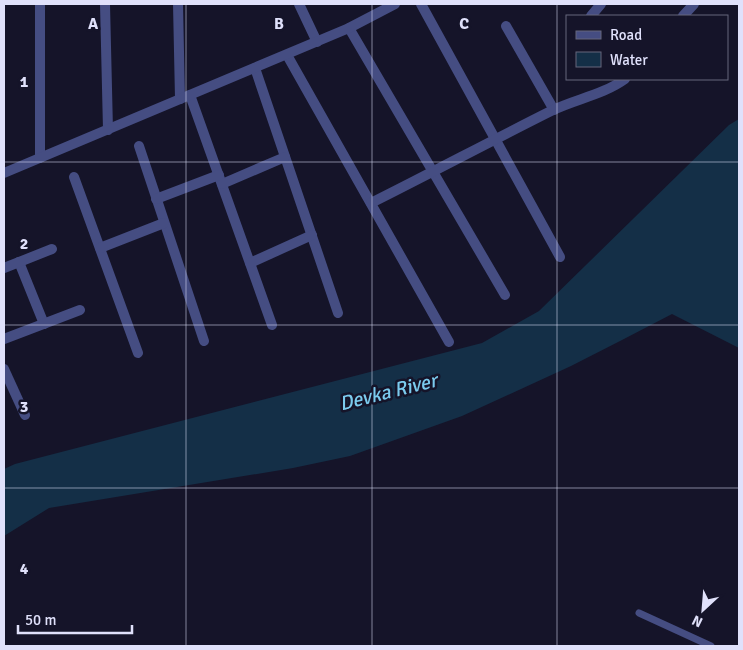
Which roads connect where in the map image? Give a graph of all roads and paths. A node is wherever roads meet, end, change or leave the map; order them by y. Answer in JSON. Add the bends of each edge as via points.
{"nodes":[{"id":1,"x":40,"y":4,"type":"edge"},
{"id":2,"x":105,"y":4,"type":"edge"},
{"id":3,"x":178,"y":4,"type":"edge"},
{"id":4,"x":299,"y":4,"type":"edge"},
{"id":5,"x":396,"y":4,"type":"edge"},
{"id":6,"x":421,"y":4,"type":"edge"},
{"id":7,"x":601,"y":4,"type":"edge"},
{"id":8,"x":694,"y":4,"type":"edge"},
{"id":9,"x":592,"y":15,"type":"edge"},
{"id":10,"x":684,"y":15,"type":"edge"},
{"id":11,"x":506,"y":26,"type":"dead end"},
{"id":12,"x":349,"y":28,"type":"junction"},
{"id":13,"x":317,"y":42,"type":"junction"},
{"id":14,"x":287,"y":55,"type":"junction"},
{"id":15,"x":255,"y":68,"type":"junction"},
{"id":16,"x":623,"y":80,"type":"edge"},
{"id":17,"x":190,"y":95,"type":"junction"},
{"id":18,"x":180,"y":99,"type":"junction"},
{"id":19,"x":554,"y":110,"type":"junction"},
{"id":20,"x":108,"y":130,"type":"junction"},
{"id":21,"x":495,"y":139,"type":"junction"},
{"id":22,"x":139,"y":146,"type":"dead end"},
{"id":23,"x":285,"y":157,"type":"junction"},
{"id":24,"x":40,"y":158,"type":"junction"},
{"id":25,"x":433,"y":172,"type":"junction"},
{"id":26,"x":4,"y":174,"type":"edge"},
{"id":27,"x":74,"y":177,"type":"dead end"},
{"id":28,"x":220,"y":180,"type":"junction"},
{"id":29,"x":156,"y":199,"type":"junction"},
{"id":30,"x":371,"y":203,"type":"junction"},
{"id":31,"x":164,"y":223,"type":"junction"},
{"id":32,"x":312,"y":235,"type":"junction"},
{"id":33,"x":100,"y":248,"type":"junction"},
{"id":34,"x":52,"y":249,"type":"dead end"},
{"id":35,"x":560,"y":257,"type":"dead end"},
{"id":36,"x":19,"y":262,"type":"junction"},
{"id":37,"x":250,"y":263,"type":"junction"},
{"id":38,"x":4,"y":268,"type":"edge"},
{"id":39,"x":505,"y":295,"type":"dead end"},
{"id":40,"x":80,"y":310,"type":"dead end"},
{"id":41,"x":338,"y":313,"type":"dead end"},
{"id":42,"x":44,"y":324,"type":"junction"},
{"id":43,"x":272,"y":325,"type":"dead end"},
{"id":44,"x":4,"y":339,"type":"edge"},
{"id":45,"x":204,"y":341,"type":"dead end"},
{"id":46,"x":449,"y":342,"type":"dead end"},
{"id":47,"x":138,"y":353,"type":"dead end"},
{"id":48,"x":4,"y":369,"type":"edge"},
{"id":49,"x":25,"y":415,"type":"dead end"},
{"id":50,"x":638,"y":613,"type":"dead end"},
{"id":51,"x":711,"y":646,"type":"edge"}],
"edges":[{"from":1,"to":24,"type":"street"},
{"from":2,"to":20,"type":"street"},
{"from":3,"to":18,"type":"street"},
{"from":4,"to":13,"type":"street"},
{"from":5,"to":12,"type":"street"},
{"from":6,"to":21,"type":"street"},
{"from":7,"to":9,"type":"street"},
{"from":8,"to":10,"type":"street"},
{"from":11,"to":19,"type":"street"},
{"from":12,"to":13,"type":"street"},
{"from":12,"to":25,"type":"street"},
{"from":13,"to":14,"type":"street"},
{"from":14,"to":15,"type":"street"},
{"from":14,"to":30,"type":"street"},
{"from":15,"to":17,"type":"street"},
{"from":15,"to":23,"type":"street"},
{"from":16,"to":19,"type":"street"},
{"from":17,"to":18,"type":"street"},
{"from":17,"to":28,"type":"street"},
{"from":18,"to":20,"type":"street"},
{"from":19,"to":21,"type":"street"},
{"from":20,"to":24,"type":"street"},
{"from":21,"to":25,"type":"street"},
{"from":21,"to":35,"type":"street"},
{"from":22,"to":29,"type":"street"},
{"from":23,"to":28,"type":"street"},
{"from":23,"to":32,"type":"street"},
{"from":24,"to":26,"type":"street"},
{"from":25,"to":30,"type":"street"},
{"from":25,"to":39,"type":"street"},
{"from":27,"to":33,"type":"street"},
{"from":28,"to":29,"type":"street"},
{"from":28,"to":37,"type":"street"},
{"from":29,"to":31,"type":"street"},
{"from":30,"to":46,"type":"street"},
{"from":31,"to":33,"type":"street"},
{"from":31,"to":45,"type":"street"},
{"from":32,"to":37,"type":"street"},
{"from":32,"to":41,"type":"street"},
{"from":33,"to":47,"type":"street"},
{"from":34,"to":36,"type":"street"},
{"from":36,"to":38,"type":"street"},
{"from":36,"to":42,"type":"street"},
{"from":37,"to":43,"type":"street"},
{"from":40,"to":42,"type":"street"},
{"from":42,"to":44,"type":"street"},
{"from":48,"to":49,"type":"street"},
{"from":50,"to":51,"type":"lane"}]}
